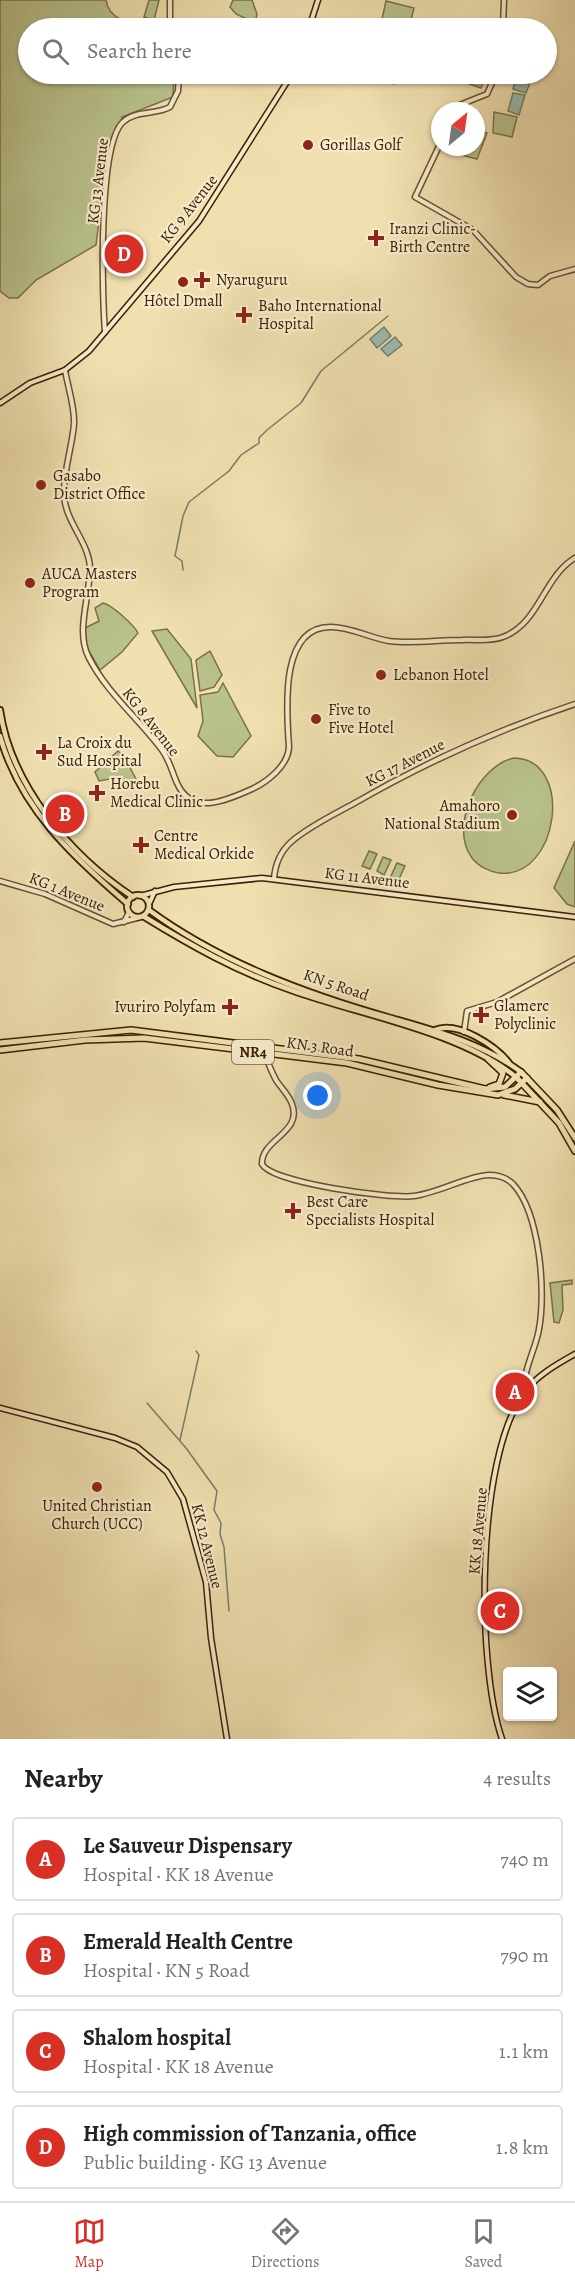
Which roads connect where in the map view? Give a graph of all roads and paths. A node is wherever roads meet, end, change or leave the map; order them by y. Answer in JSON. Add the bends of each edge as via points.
{"nodes":[{"id":1,"x":170,"y":0,"type":"edge"},
{"id":2,"x":318,"y":0,"type":"edge"},
{"id":3,"x":504,"y":0,"type":"edge"},
{"id":4,"x":170,"y":18,"type":"edge"},
{"id":5,"x":312,"y":18,"type":"edge"},
{"id":6,"x":503,"y":18,"type":"edge"},
{"id":7,"x":178,"y":84,"type":"edge"},
{"id":8,"x":286,"y":84,"type":"edge"},
{"id":9,"x":492,"y":84,"type":"edge"},
{"id":10,"x":467,"y":102,"type":"edge"},
{"id":11,"x":434,"y":156,"type":"edge"},
{"id":12,"x":575,"y":269,"type":"edge"},
{"id":13,"x":105,"y":332,"type":"junction"},
{"id":14,"x":65,"y":370,"type":"junction"},
{"id":15,"x":0,"y":403,"type":"edge"},
{"id":16,"x":575,"y":558,"type":"edge"},
{"id":17,"x":575,"y":704,"type":"edge"},
{"id":18,"x":0,"y":710,"type":"edge"},
{"id":19,"x":0,"y":736,"type":"edge"},
{"id":20,"x":274,"y":879,"type":"junction"},
{"id":21,"x":0,"y":881,"type":"edge"},
{"id":22,"x":156,"y":891,"type":"junction"},
{"id":23,"x":140,"y":896,"type":"junction"},
{"id":24,"x":133,"y":897,"type":"junction"},
{"id":25,"x":128,"y":904,"type":"junction"},
{"id":26,"x":149,"y":907,"type":"junction"},
{"id":27,"x":129,"y":912,"type":"junction"},
{"id":28,"x":575,"y":916,"type":"edge"},
{"id":29,"x":142,"y":917,"type":"junction"},
{"id":30,"x":124,"y":923,"type":"junction"},
{"id":31,"x":575,"y":958,"type":"edge"},
{"id":32,"x":131,"y":1030,"type":"junction"},
{"id":33,"x":435,"y":1030,"type":"junction"},
{"id":34,"x":464,"y":1032,"type":"junction"},
{"id":35,"x":133,"y":1038,"type":"junction"},
{"id":36,"x":0,"y":1043,"type":"edge"},
{"id":37,"x":0,"y":1050,"type":"edge"},
{"id":38,"x":264,"y":1053,"type":"junction"},
{"id":39,"x":488,"y":1059,"type":"junction"},
{"id":40,"x":369,"y":1060,"type":"junction"},
{"id":41,"x":511,"y":1065,"type":"junction"},
{"id":42,"x":368,"y":1067,"type":"junction"},
{"id":43,"x":519,"y":1075,"type":"junction"},
{"id":44,"x":525,"y":1081,"type":"junction"},
{"id":45,"x":485,"y":1089,"type":"junction"},
{"id":46,"x":504,"y":1095,"type":"junction"},
{"id":47,"x":542,"y":1102,"type":"junction"},
{"id":48,"x":575,"y":1138,"type":"edge"},
{"id":49,"x":575,"y":1151,"type":"edge"},
{"id":50,"x":575,"y":1354,"type":"edge"},
{"id":51,"x":525,"y":1391,"type":"junction"},
{"id":52,"x":0,"y":1407,"type":"edge"},
{"id":53,"x":227,"y":1739,"type":"edge"},
{"id":54,"x":502,"y":1739,"type":"edge"}],
"edges":[{"from":1,"to":4,"type":"street"},
{"from":2,"to":5,"type":"street"},
{"from":3,"to":6,"type":"street"},
{"from":7,"to":13,"type":"street","name":"KG 13 Avenue","via":[[170,107],[128,119],[118,128],[113,141],[103,220]]},
{"from":8,"to":13,"type":"street","name":"KG 9 Avenue","via":[[203,216]]},
{"from":9,"to":10,"type":"street","via":[[487,94]]},
{"from":11,"to":12,"type":"street","via":[[415,197],[473,230],[516,277],[528,284],[538,285],[550,276]]},
{"from":13,"to":14,"type":"street","name":"KG 9 Avenue","via":[[82,359]]},
{"from":14,"to":15,"type":"street","name":"KG 9 Avenue","via":[[23,386]]},
{"from":14,"to":16,"type":"street","name":"KG 8 Avenue","via":[[74,421],[64,496],[69,518],[89,561],[86,651],[116,697],[161,748],[177,784],[191,800],[205,804],[230,799],[267,782],[285,759],[289,747],[289,669],[309,635],[333,627],[398,642],[498,639],[526,623],[560,570]]},
{"from":17,"to":20,"type":"street","name":"KG 17 Avenue","via":[[423,766],[340,811],[289,844],[275,867]]},
{"from":18,"to":24,"type":"main road","via":[[14,758],[45,811],[73,847]]},
{"from":19,"to":25,"type":"main road","via":[[17,778],[39,816],[64,846]]},
{"from":20,"to":22,"type":"street","name":"KG 11 Avenue","via":[[253,878]]},
{"from":20,"to":28,"type":"street","name":"KG 11 Avenue"},
{"from":21,"to":30,"type":"street","name":"KG 1 Avenue","via":[[45,894],[108,922]]},
{"from":22,"to":23,"type":"street","name":"KG 11 Avenue"},
{"from":22,"to":26,"type":"street"},
{"from":23,"to":24,"type":"main road"},
{"from":23,"to":26,"type":"main road"},
{"from":24,"to":25,"type":"main road"},
{"from":25,"to":27,"type":"main road"},
{"from":26,"to":29,"type":"main road"},
{"from":26,"to":33,"type":"main road","name":"KN 5 Road","via":[[199,942],[259,972]]},
{"from":27,"to":29,"type":"main road"},
{"from":27,"to":30,"type":"street","name":"KG 1 Avenue"},
{"from":29,"to":30,"type":"street","name":"KG 1 Avenue"},
{"from":29,"to":39,"type":"main road","name":"KN 5 Road","via":[[264,980],[434,1036]]},
{"from":31,"to":34,"type":"street","via":[[497,1002],[467,1011]]},
{"from":32,"to":35,"type":"highway"},
{"from":32,"to":36,"type":"highway","name":"KN 3 Road","number":"NR4"},
{"from":32,"to":40,"type":"highway","name":"KN 3 Road","number":"NR4"},
{"from":33,"to":34,"type":"main road","via":[[447,1027]]},
{"from":33,"to":41,"type":"main road","name":"KN 5 Road"},
{"from":34,"to":41,"type":"main road","via":[[502,1055]]},
{"from":35,"to":37,"type":"highway","name":"KN 3 Road","number":"NR4"},
{"from":35,"to":38,"type":"highway","name":"KN 3 Road","number":"NR4"},
{"from":38,"to":42,"type":"highway","name":"KN 3 Road","number":"NR4"},
{"from":38,"to":51,"type":"street","via":[[293,1111],[289,1128],[266,1147],[261,1164],[267,1171],[397,1197],[414,1196],[486,1174],[505,1177],[519,1191],[532,1226],[541,1281],[540,1319]]},
{"from":39,"to":43,"type":"main road","name":"KN 5 Road"},
{"from":39,"to":45,"type":"highway","via":[[503,1077],[499,1084]]},
{"from":40,"to":42,"type":"highway"},
{"from":40,"to":45,"type":"highway","name":"KN 3 Road","number":"NR4"},
{"from":41,"to":43,"type":"main road","name":"KN 5 Road"},
{"from":42,"to":46,"type":"highway","name":"KN 3 Road","number":"NR4","via":[[438,1085]]},
{"from":43,"to":44,"type":"highway"},
{"from":43,"to":45,"type":"highway","name":"KN 3 Road","number":"NR4","via":[[502,1089]]},
{"from":44,"to":46,"type":"highway"},
{"from":44,"to":47,"type":"highway"},
{"from":44,"to":48,"type":"highway","via":[[557,1110]]},
{"from":46,"to":47,"type":"highway","name":"KN 3 Road"},
{"from":47,"to":49,"type":"highway"},
{"from":50,"to":51,"type":"street","name":"KK 18 Avenue"},
{"from":51,"to":54,"type":"street","name":"KK 18 Avenue","via":[[504,1438],[488,1524],[486,1659]]},
{"from":52,"to":53,"type":"street","name":"KK 12 Avenue","via":[[115,1438],[137,1447],[167,1472],[183,1499],[206,1582]]}]}
